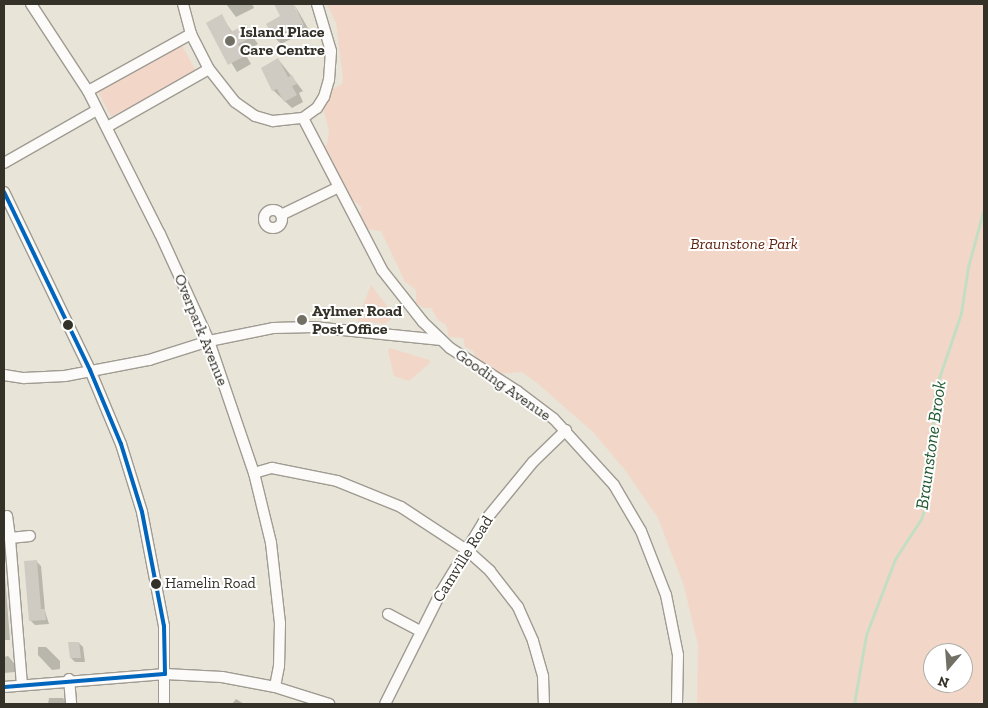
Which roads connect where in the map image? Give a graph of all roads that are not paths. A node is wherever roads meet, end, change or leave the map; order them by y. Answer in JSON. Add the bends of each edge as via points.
{"nodes":[{"id":1,"x":30,"y":4,"type":"edge"},
{"id":2,"x":183,"y":4,"type":"edge"},
{"id":3,"x":317,"y":4,"type":"edge"},
{"id":4,"x":191,"y":34,"type":"junction"},
{"id":5,"x":209,"y":69,"type":"junction"},
{"id":6,"x":88,"y":91,"type":"junction"},
{"id":7,"x":97,"y":110,"type":"junction"},
{"id":8,"x":303,"y":118,"type":"junction"},
{"id":9,"x":107,"y":127,"type":"junction"},
{"id":10,"x":4,"y":163,"type":"edge"},
{"id":11,"x":337,"y":188,"type":"junction"},
{"id":12,"x":4,"y":192,"type":"edge"},
{"id":13,"x":281,"y":214,"type":"dead end"},
{"id":14,"x":441,"y":340,"type":"junction"},
{"id":15,"x":209,"y":341,"type":"junction"},
{"id":16,"x":90,"y":370,"type":"junction"},
{"id":17,"x":4,"y":375,"type":"edge"},
{"id":18,"x":566,"y":430,"type":"junction"},
{"id":19,"x":254,"y":473,"type":"junction"},
{"id":20,"x":7,"y":516,"type":"dead end"},
{"id":21,"x":30,"y":536,"type":"dead end"},
{"id":22,"x":10,"y":538,"type":"junction"},
{"id":23,"x":468,"y":551,"type":"junction"},
{"id":24,"x":388,"y":614,"type":"dead end"},
{"id":25,"x":420,"y":630,"type":"junction"},
{"id":26,"x":165,"y":674,"type":"junction"},
{"id":27,"x":69,"y":679,"type":"junction"},
{"id":28,"x":22,"y":685,"type":"junction"},
{"id":29,"x":4,"y":687,"type":"edge"},
{"id":30,"x":275,"y":687,"type":"junction"},
{"id":31,"x":71,"y":704,"type":"edge"},
{"id":32,"x":164,"y":704,"type":"edge"},
{"id":33,"x":329,"y":704,"type":"edge"},
{"id":34,"x":385,"y":704,"type":"edge"},
{"id":35,"x":544,"y":704,"type":"edge"},
{"id":36,"x":677,"y":704,"type":"edge"}],
"edges":[{"from":1,"to":6,"type":"street","name":"Overpark Avenue"},
{"from":2,"to":4,"type":"street"},
{"from":3,"to":8,"type":"street","via":[[331,51],[329,80],[317,108]]},
{"from":4,"to":5,"type":"street"},
{"from":4,"to":6,"type":"street"},
{"from":5,"to":8,"type":"street","via":[[235,102],[255,116],[273,121]]},
{"from":5,"to":9,"type":"street"},
{"from":6,"to":7,"type":"street","name":"Overpark Avenue"},
{"from":7,"to":9,"type":"street","name":"Overpark Avenue"},
{"from":7,"to":10,"type":"street"},
{"from":8,"to":11,"type":"street","name":"Gooding Avenue"},
{"from":9,"to":15,"type":"street","name":"Overpark Avenue"},
{"from":11,"to":13,"type":"street"},
{"from":11,"to":14,"type":"street","name":"Gooding Avenue","via":[[382,270]]},
{"from":12,"to":16,"type":"street"},
{"from":14,"to":15,"type":"street","via":[[314,327],[248,332]]},
{"from":14,"to":18,"type":"street","name":"Gooding Avenue","via":[[517,391]]},
{"from":15,"to":16,"type":"street","via":[[149,360]]},
{"from":15,"to":19,"type":"street","name":"Overpark Avenue"},
{"from":16,"to":17,"type":"street","via":[[48,378]]},
{"from":16,"to":26,"type":"street","via":[[121,444],[142,512],[164,626]]},
{"from":18,"to":23,"type":"street","name":"Camville Road","via":[[483,523]]},
{"from":18,"to":36,"type":"street","name":"Gooding Avenue","via":[[614,485],[641,532],[666,595],[678,655]]},
{"from":19,"to":23,"type":"street","via":[[272,468],[337,481],[401,507]]},
{"from":19,"to":30,"type":"street","name":"Overpark Avenue","via":[[277,583],[281,643]]},
{"from":20,"to":22,"type":"street"},
{"from":21,"to":22,"type":"street"},
{"from":22,"to":28,"type":"street"},
{"from":23,"to":25,"type":"street","name":"Camville Road"},
{"from":23,"to":35,"type":"street","via":[[490,570],[518,607],[535,650]]},
{"from":24,"to":25,"type":"street"},
{"from":25,"to":34,"type":"street","name":"Camville Road"},
{"from":26,"to":27,"type":"street"},
{"from":26,"to":30,"type":"street","via":[[222,678]]},
{"from":26,"to":32,"type":"street"},
{"from":27,"to":28,"type":"street"},
{"from":27,"to":31,"type":"street"},
{"from":28,"to":29,"type":"street"},
{"from":30,"to":33,"type":"street"}]}
